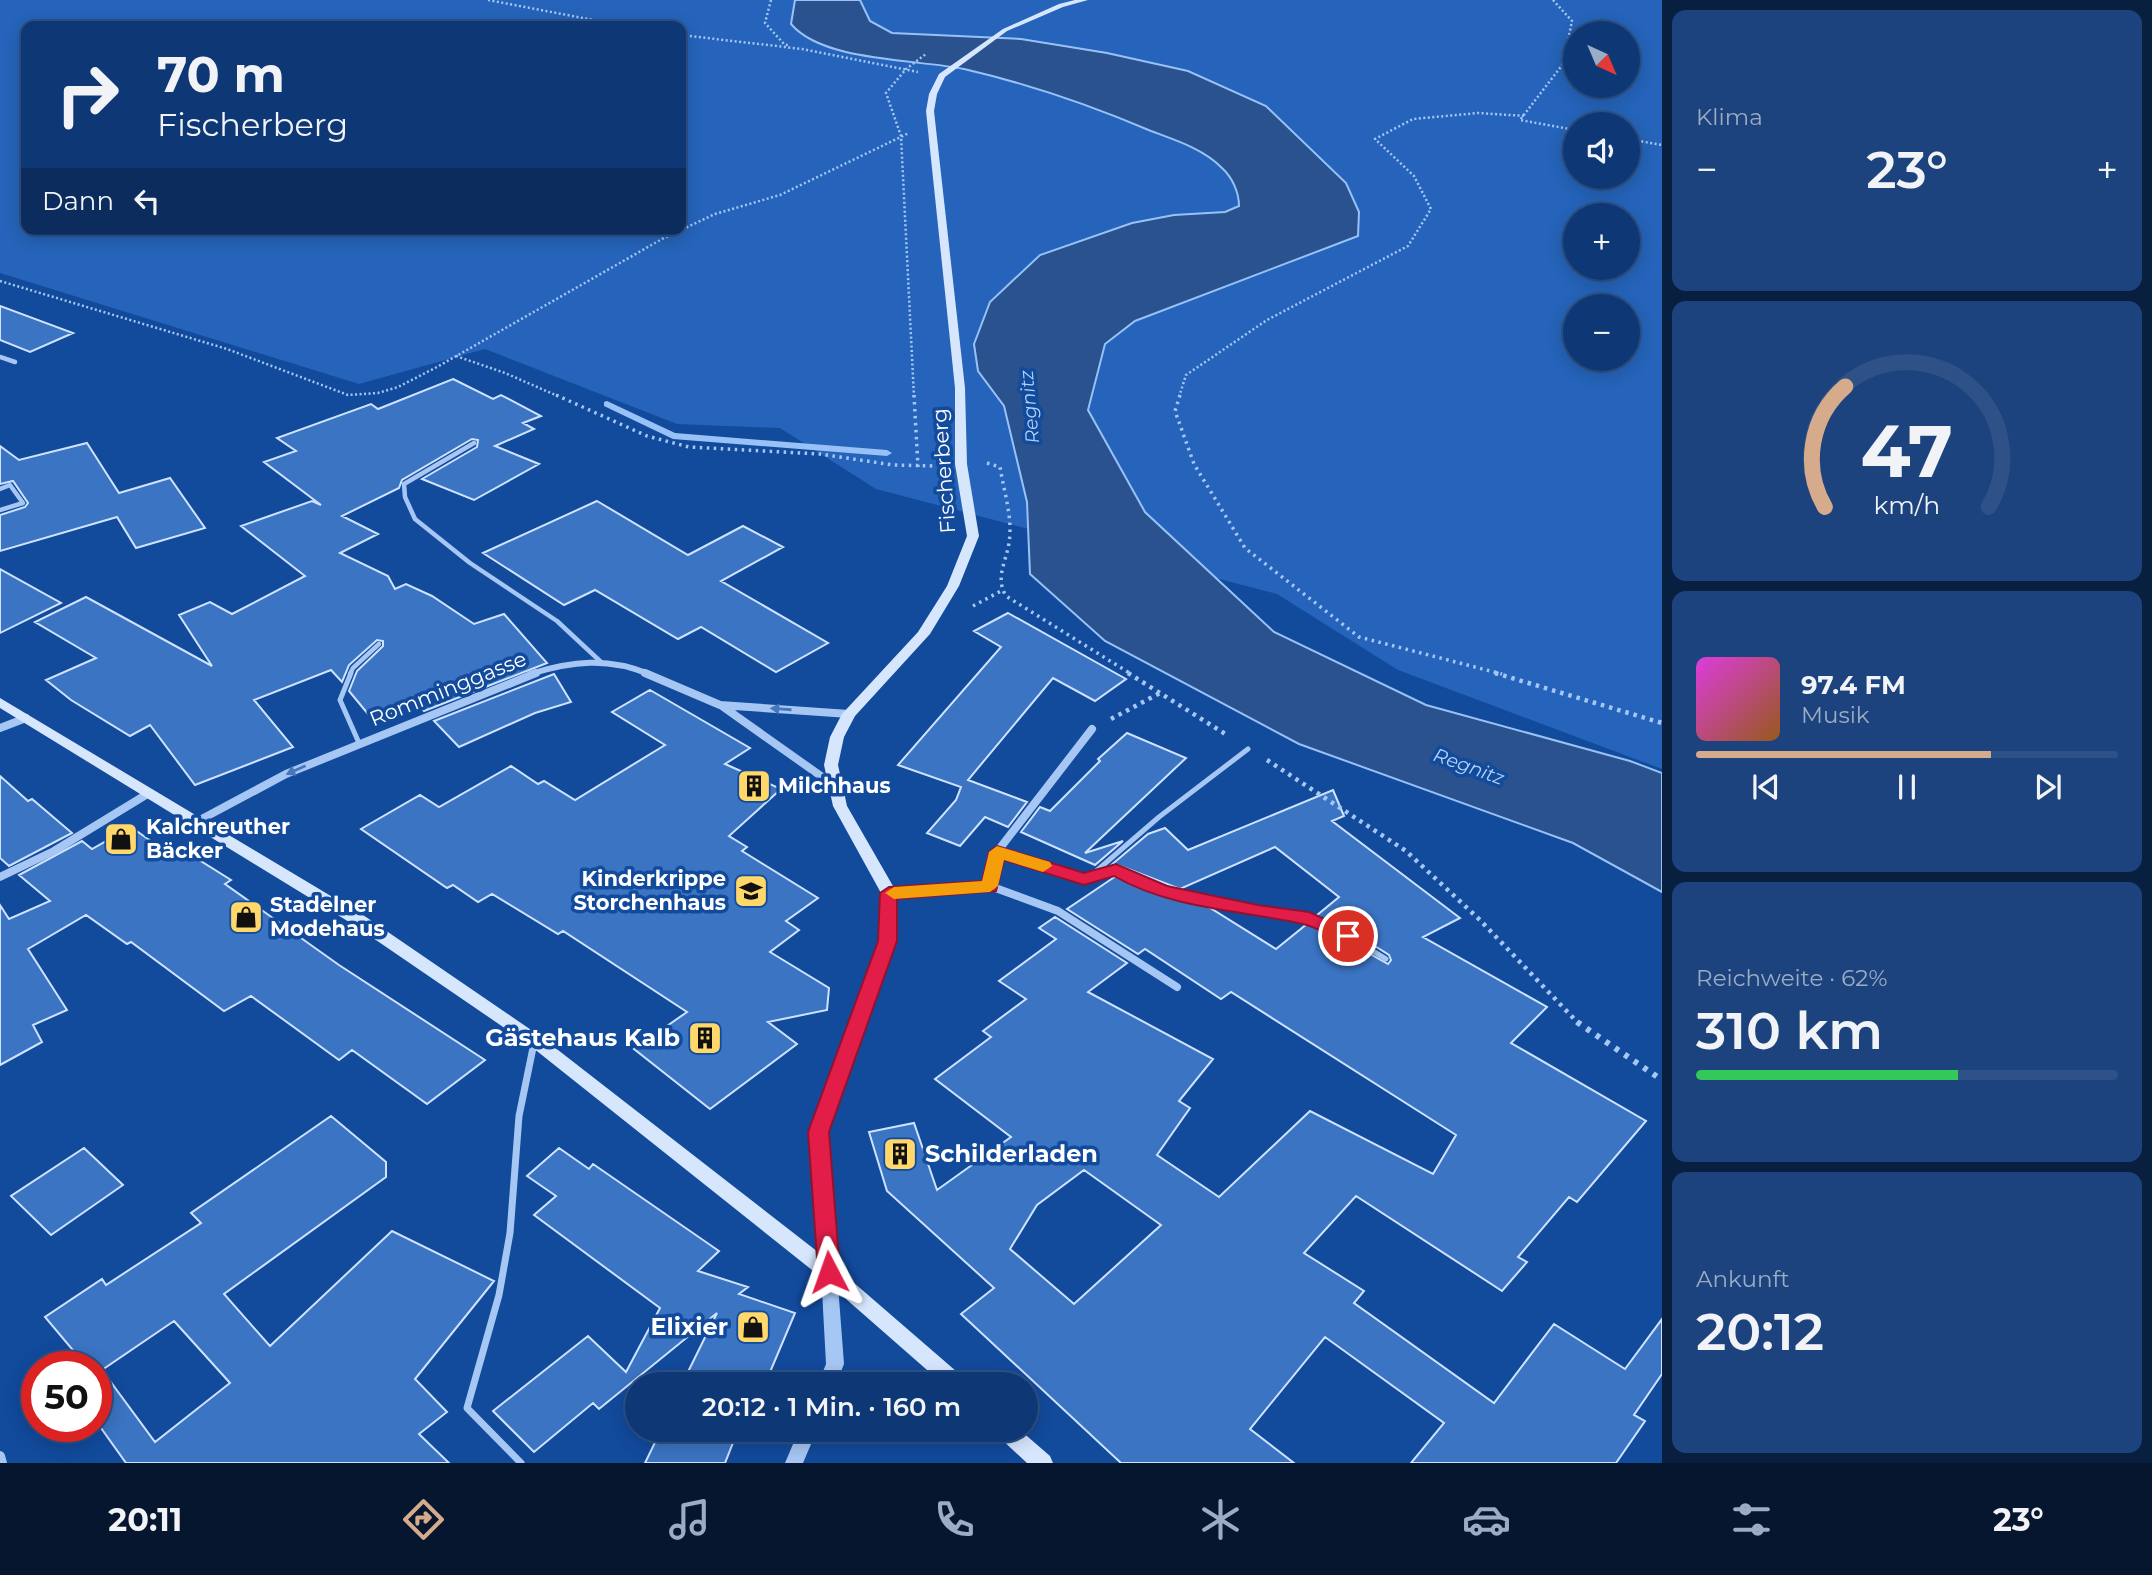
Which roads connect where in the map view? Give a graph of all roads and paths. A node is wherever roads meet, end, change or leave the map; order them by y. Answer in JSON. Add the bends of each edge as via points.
{"nodes":[{"id":1,"x":488,"y":0,"type":"edge"},
{"id":2,"x":771,"y":0,"type":"edge"},
{"id":3,"x":1085,"y":0,"type":"edge"},
{"id":4,"x":1553,"y":0,"type":"edge"},
{"id":5,"x":599,"y":21,"type":"edge"},
{"id":6,"x":686,"y":35,"type":"edge"},
{"id":7,"x":802,"y":50,"type":"junction"},
{"id":8,"x":912,"y":64,"type":"dead end"},
{"id":9,"x":906,"y":69,"type":"junction"},
{"id":10,"x":942,"y":76,"type":"junction"},
{"id":11,"x":1526,"y":116,"type":"junction"},
{"id":12,"x":1563,"y":128,"type":"edge"},
{"id":13,"x":901,"y":136,"type":"junction"},
{"id":14,"x":1640,"y":141,"type":"edge"},
{"id":15,"x":1662,"y":145,"type":"edge"},
{"id":16,"x":686,"y":228,"type":"edge"},
{"id":17,"x":670,"y":235,"type":"edge"},
{"id":18,"x":0,"y":282,"type":"edge"},
{"id":19,"x":456,"y":356,"type":"junction"},
{"id":20,"x":0,"y":357,"type":"edge"},
{"id":21,"x":15,"y":362,"type":"dead end"},
{"id":22,"x":474,"y":443,"type":"dead end"},
{"id":23,"x":961,"y":464,"type":"junction"},
{"id":24,"x":0,"y":489,"type":"edge"},
{"id":25,"x":0,"y":510,"type":"edge"},
{"id":26,"x":379,"y":644,"type":"dead end"},
{"id":27,"x":601,"y":662,"type":"junction"},
{"id":28,"x":1160,"y":693,"type":"junction"},
{"id":29,"x":0,"y":702,"type":"edge"},
{"id":30,"x":720,"y":705,"type":"junction"},
{"id":31,"x":1128,"y":710,"type":"dead end"},
{"id":32,"x":849,"y":714,"type":"junction"},
{"id":33,"x":26,"y":717,"type":"junction"},
{"id":34,"x":1662,"y":723,"type":"edge"},
{"id":35,"x":0,"y":728,"type":"edge"},
{"id":36,"x":1092,"y":729,"type":"dead end"},
{"id":37,"x":359,"y":743,"type":"junction"},
{"id":38,"x":1248,"y":749,"type":"junction"},
{"id":39,"x":835,"y":786,"type":"junction"},
{"id":40,"x":149,"y":793,"type":"junction"},
{"id":41,"x":198,"y":821,"type":"junction"},
{"id":42,"x":997,"y":852,"type":"junction"},
{"id":43,"x":0,"y":877,"type":"edge"},
{"id":44,"x":1087,"y":879,"type":"junction"},
{"id":45,"x":990,"y":886,"type":"junction"},
{"id":46,"x":889,"y":893,"type":"junction"},
{"id":47,"x":1386,"y":959,"type":"dead end"},
{"id":48,"x":1177,"y":987,"type":"dead end"},
{"id":49,"x":534,"y":1040,"type":"junction"},
{"id":50,"x":1662,"y":1080,"type":"edge"},
{"id":51,"x":829,"y":1272,"type":"junction"},
{"id":52,"x":832,"y":1372,"type":"edge"},
{"id":53,"x":943,"y":1372,"type":"edge"},
{"id":54,"x":803,"y":1442,"type":"edge"},
{"id":55,"x":1019,"y":1442,"type":"edge"},
{"id":56,"x":0,"y":1455,"type":"edge"},
{"id":57,"x":2,"y":1463,"type":"edge"},
{"id":58,"x":521,"y":1463,"type":"edge"},
{"id":59,"x":794,"y":1463,"type":"edge"},
{"id":60,"x":1042,"y":1463,"type":"edge"}],
"edges":[{"from":1,"to":5,"type":"path"},
{"from":2,"to":7,"type":"path","via":[[765,23],[784,44]]},
{"from":3,"to":10,"type":"main road","via":[[1061,5],[1005,30]]},
{"from":4,"to":11,"type":"path","via":[[1572,21],[1563,64]]},
{"from":6,"to":7,"type":"path"},
{"from":7,"to":9,"type":"path"},
{"from":8,"to":9,"type":"path"},
{"from":9,"to":10,"type":"path"},
{"from":9,"to":13,"type":"path","via":[[887,93]]},
{"from":10,"to":23,"type":"main road","name":"Fischerberg","via":[[930,111],[960,388]]},
{"from":11,"to":12,"type":"path","via":[[1520,120]]},
{"from":11,"to":34,"type":"path","via":[[1478,113],[1413,119],[1376,139],[1414,176],[1431,209],[1408,246],[1267,320],[1186,375],[1175,411],[1194,464],[1245,548],[1359,637]]},
{"from":13,"to":16,"type":"path","via":[[834,172]]},
{"from":13,"to":19,"type":"path","via":[[918,467],[823,454],[665,442],[527,379]]},
{"from":14,"to":15,"type":"path"},
{"from":17,"to":19,"type":"path"},
{"from":18,"to":19,"type":"path","via":[[226,349],[348,395],[398,387]]},
{"from":20,"to":21,"type":"street"},
{"from":22,"to":27,"type":"lane","via":[[404,484],[415,519],[470,563],[557,621]]},
{"from":23,"to":28,"type":"path","via":[[1000,467],[1009,541],[1001,591]]},
{"from":23,"to":32,"type":"main road","name":"Fischerberg","via":[[973,536],[953,586],[923,634]]},
{"from":24,"to":25,"type":"lane","via":[[10,485],[23,503]]},
{"from":26,"to":37,"type":"lane","via":[[353,668],[340,700]]},
{"from":27,"to":30,"type":"street","name":"Romminggasse","via":[[627,665]]},
{"from":27,"to":37,"type":"street","name":"Romminggasse","via":[[572,662],[531,674]]},
{"from":28,"to":31,"type":"path"},
{"from":28,"to":38,"type":"path"},
{"from":29,"to":33,"type":"main road"},
{"from":32,"to":30,"type":"street","name":"Romminggasse","one_way":true},
{"from":30,"to":39,"type":"street","name":"Romminggasse"},
{"from":32,"to":39,"type":"main road","name":"Fischerberg","via":[[837,737],[831,765]]},
{"from":33,"to":35,"type":"street"},
{"from":33,"to":40,"type":"main road"},
{"from":36,"to":42,"type":"street"},
{"from":37,"to":41,"type":"street","name":"Romminggasse","one_way":true},
{"from":38,"to":44,"type":"lane"},
{"from":38,"to":50,"type":"path","via":[[1406,851],[1480,920],[1577,1023]]},
{"from":39,"to":46,"type":"main road","name":"Fischerberg","via":[[840,806]]},
{"from":40,"to":41,"type":"main road"},
{"from":40,"to":43,"type":"street","via":[[54,851]]},
{"from":41,"to":49,"type":"main road","via":[[360,921]]},
{"from":42,"to":44,"type":"lane"},
{"from":42,"to":45,"type":"street"},
{"from":44,"to":47,"type":"lane","via":[[1116,870],[1164,891],[1309,918]]},
{"from":45,"to":46,"type":"street"},
{"from":45,"to":48,"type":"street","via":[[1058,911]]},
{"from":46,"to":51,"type":"main road","via":[[888,941],[819,1132]]},
{"from":49,"to":51,"type":"main road"},
{"from":49,"to":58,"type":"lane","via":[[519,1116],[510,1233],[467,1408]]},
{"from":51,"to":52,"type":"street"},
{"from":51,"to":53,"type":"main road"},
{"from":54,"to":59,"type":"street"},
{"from":55,"to":60,"type":"main road"},
{"from":56,"to":57,"type":"street"}]}
